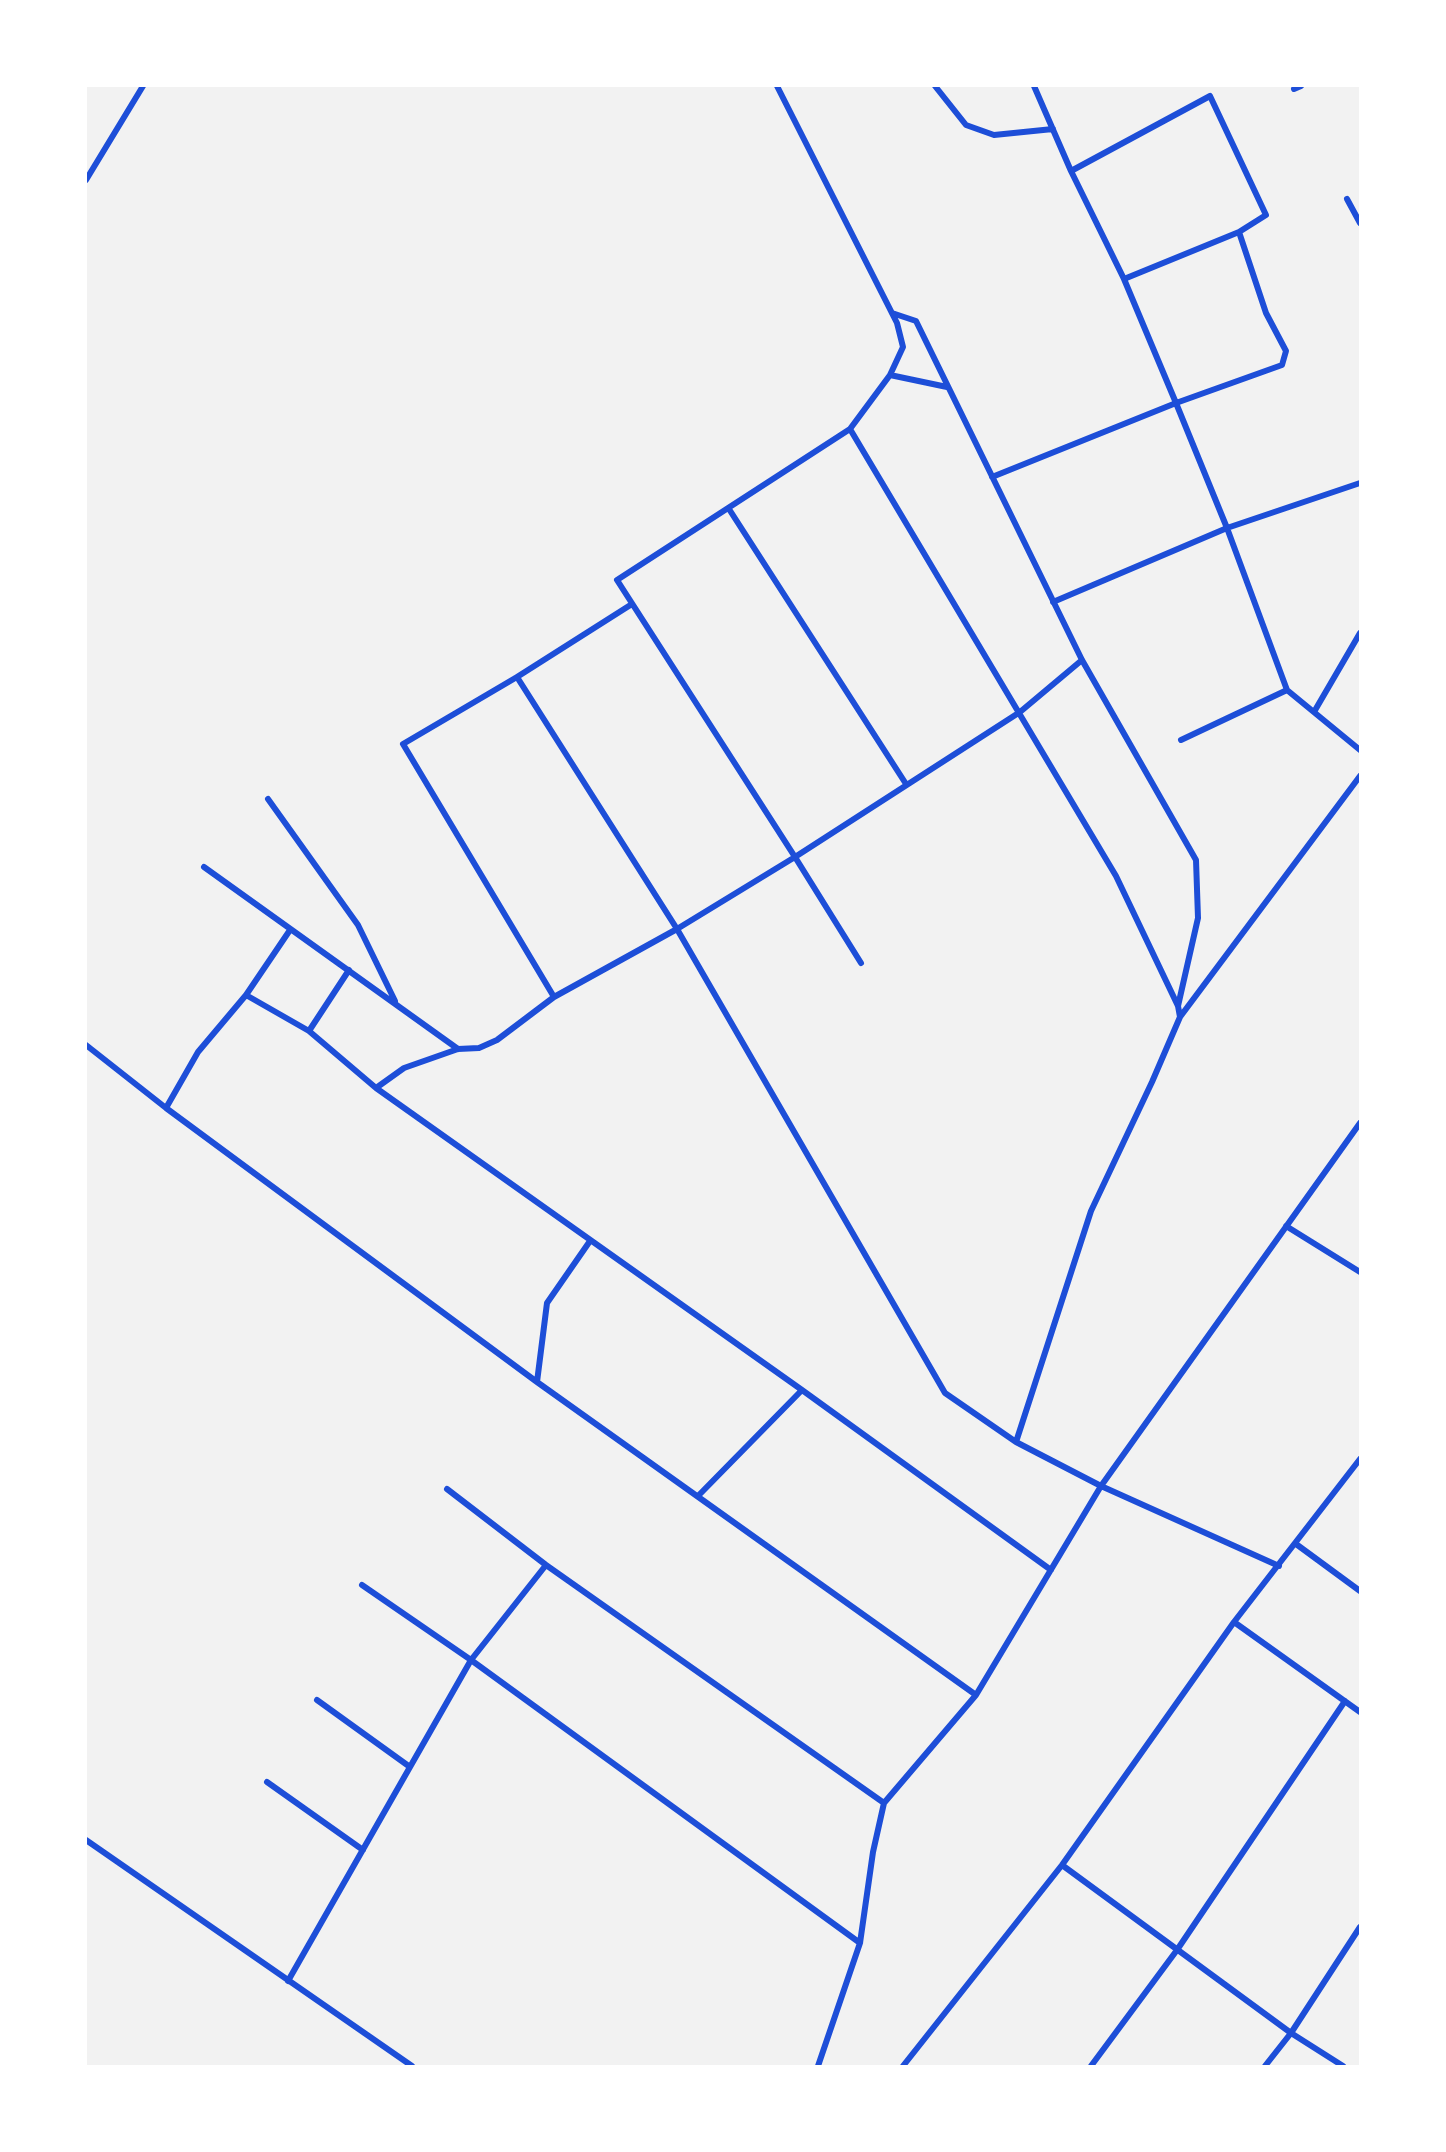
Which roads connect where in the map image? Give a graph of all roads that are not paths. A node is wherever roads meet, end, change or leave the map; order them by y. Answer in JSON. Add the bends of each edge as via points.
{"nodes":[{"id":1,"x":143,"y":86,"type":"edge"},
{"id":2,"x":777,"y":86,"type":"edge"},
{"id":3,"x":935,"y":86,"type":"edge"},
{"id":4,"x":1034,"y":86,"type":"edge"},
{"id":5,"x":1301,"y":86,"type":"edge"},
{"id":6,"x":1294,"y":89,"type":"dead end"},
{"id":7,"x":1053,"y":129,"type":"junction"},
{"id":8,"x":1071,"y":171,"type":"junction"},
{"id":9,"x":86,"y":180,"type":"edge"},
{"id":10,"x":1347,"y":199,"type":"dead end"},
{"id":11,"x":1360,"y":223,"type":"edge"},
{"id":12,"x":1239,"y":232,"type":"junction"},
{"id":13,"x":1124,"y":279,"type":"junction"},
{"id":14,"x":892,"y":313,"type":"junction"},
{"id":15,"x":890,"y":375,"type":"junction"},
{"id":16,"x":947,"y":387,"type":"junction"},
{"id":17,"x":1176,"y":403,"type":"junction"},
{"id":18,"x":850,"y":429,"type":"junction"},
{"id":19,"x":992,"y":477,"type":"junction"},
{"id":20,"x":1360,"y":483,"type":"edge"},
{"id":21,"x":729,"y":508,"type":"junction"},
{"id":22,"x":1227,"y":528,"type":"junction"},
{"id":23,"x":1053,"y":602,"type":"junction"},
{"id":24,"x":632,"y":604,"type":"junction"},
{"id":25,"x":1360,"y":633,"type":"edge"},
{"id":26,"x":1082,"y":660,"type":"junction"},
{"id":27,"x":517,"y":677,"type":"junction"},
{"id":28,"x":1287,"y":690,"type":"junction"},
{"id":29,"x":1020,"y":712,"type":"junction"},
{"id":30,"x":1314,"y":712,"type":"junction"},
{"id":31,"x":1181,"y":740,"type":"dead end"},
{"id":32,"x":1360,"y":750,"type":"edge"},
{"id":33,"x":1360,"y":776,"type":"edge"},
{"id":34,"x":906,"y":784,"type":"junction"},
{"id":35,"x":268,"y":799,"type":"dead end"},
{"id":36,"x":795,"y":857,"type":"junction"},
{"id":37,"x":204,"y":867,"type":"dead end"},
{"id":38,"x":677,"y":928,"type":"junction"},
{"id":39,"x":290,"y":930,"type":"junction"},
{"id":40,"x":861,"y":963,"type":"dead end"},
{"id":41,"x":349,"y":970,"type":"junction"},
{"id":42,"x":246,"y":995,"type":"junction"},
{"id":43,"x":554,"y":997,"type":"junction"},
{"id":44,"x":396,"y":1004,"type":"junction"},
{"id":45,"x":1178,"y":1006,"type":"junction"},
{"id":46,"x":1180,"y":1017,"type":"junction"},
{"id":47,"x":309,"y":1031,"type":"junction"},
{"id":48,"x":86,"y":1045,"type":"edge"},
{"id":49,"x":458,"y":1049,"type":"junction"},
{"id":50,"x":376,"y":1088,"type":"junction"},
{"id":51,"x":166,"y":1108,"type":"junction"},
{"id":52,"x":1360,"y":1123,"type":"edge"},
{"id":53,"x":1286,"y":1226,"type":"junction"},
{"id":54,"x":590,"y":1241,"type":"junction"},
{"id":55,"x":1360,"y":1272,"type":"edge"},
{"id":56,"x":537,"y":1382,"type":"junction"},
{"id":57,"x":802,"y":1390,"type":"junction"},
{"id":58,"x":1016,"y":1442,"type":"junction"},
{"id":59,"x":1360,"y":1459,"type":"edge"},
{"id":60,"x":1101,"y":1486,"type":"junction"},
{"id":61,"x":447,"y":1490,"type":"dead end"},
{"id":62,"x":698,"y":1496,"type":"junction"},
{"id":63,"x":1296,"y":1544,"type":"junction"},
{"id":64,"x":546,"y":1565,"type":"junction"},
{"id":65,"x":1278,"y":1566,"type":"junction"},
{"id":66,"x":1051,"y":1570,"type":"junction"},
{"id":67,"x":362,"y":1585,"type":"dead end"},
{"id":68,"x":1360,"y":1591,"type":"edge"},
{"id":69,"x":1234,"y":1622,"type":"junction"},
{"id":70,"x":471,"y":1660,"type":"junction"},
{"id":71,"x":976,"y":1695,"type":"junction"},
{"id":72,"x":317,"y":1700,"type":"dead end"},
{"id":73,"x":1345,"y":1701,"type":"junction"},
{"id":74,"x":1360,"y":1712,"type":"edge"},
{"id":75,"x":410,"y":1767,"type":"junction"},
{"id":76,"x":267,"y":1782,"type":"dead end"},
{"id":77,"x":884,"y":1803,"type":"junction"},
{"id":78,"x":86,"y":1840,"type":"edge"},
{"id":79,"x":363,"y":1850,"type":"junction"},
{"id":80,"x":1062,"y":1865,"type":"junction"},
{"id":81,"x":1360,"y":1927,"type":"edge"},
{"id":82,"x":860,"y":1943,"type":"junction"},
{"id":83,"x":1177,"y":1950,"type":"junction"},
{"id":84,"x":288,"y":1981,"type":"junction"},
{"id":85,"x":1291,"y":2033,"type":"junction"},
{"id":86,"x":412,"y":2067,"type":"edge"},
{"id":87,"x":818,"y":2067,"type":"edge"},
{"id":88,"x":903,"y":2067,"type":"edge"},
{"id":89,"x":1091,"y":2067,"type":"edge"},
{"id":90,"x":1265,"y":2067,"type":"edge"},
{"id":91,"x":1343,"y":2067,"type":"edge"}],
"edges":[{"from":1,"to":9,"type":"street"},
{"from":2,"to":14,"type":"street"},
{"from":3,"to":7,"type":"street","via":[[966,125],[994,135]]},
{"from":4,"to":7,"type":"street"},
{"from":5,"to":6,"type":"street"},
{"from":7,"to":8,"type":"street"},
{"from":8,"to":12,"type":"street","via":[[1210,96],[1266,215]]},
{"from":8,"to":13,"type":"street"},
{"from":10,"to":11,"type":"street"},
{"from":12,"to":13,"type":"street"},
{"from":12,"to":17,"type":"street","via":[[1266,314],[1286,351],[1282,365]]},
{"from":13,"to":17,"type":"street"},
{"from":14,"to":15,"type":"street","via":[[903,347]]},
{"from":14,"to":16,"type":"street","via":[[915,321]]},
{"from":15,"to":16,"type":"street"},
{"from":15,"to":18,"type":"street"},
{"from":16,"to":19,"type":"street"},
{"from":17,"to":19,"type":"street"},
{"from":17,"to":22,"type":"street"},
{"from":18,"to":21,"type":"street"},
{"from":18,"to":29,"type":"street"},
{"from":19,"to":23,"type":"street"},
{"from":20,"to":22,"type":"street"},
{"from":21,"to":24,"type":"street","via":[[617,580]]},
{"from":21,"to":34,"type":"street"},
{"from":22,"to":23,"type":"street"},
{"from":22,"to":28,"type":"street"},
{"from":23,"to":26,"type":"street"},
{"from":24,"to":27,"type":"street"},
{"from":24,"to":36,"type":"street"},
{"from":25,"to":30,"type":"street"},
{"from":26,"to":29,"type":"street"},
{"from":26,"to":45,"type":"street","via":[[1196,861],[1198,918]]},
{"from":27,"to":38,"type":"street"},
{"from":27,"to":43,"type":"street","via":[[403,744]]},
{"from":28,"to":30,"type":"street"},
{"from":28,"to":31,"type":"street"},
{"from":29,"to":34,"type":"street"},
{"from":29,"to":45,"type":"street","via":[[1116,876]]},
{"from":30,"to":32,"type":"street"},
{"from":33,"to":46,"type":"street"},
{"from":34,"to":36,"type":"street"},
{"from":35,"to":44,"type":"street","via":[[358,925]]},
{"from":36,"to":38,"type":"street"},
{"from":36,"to":40,"type":"street"},
{"from":37,"to":39,"type":"street"},
{"from":38,"to":43,"type":"street"},
{"from":38,"to":58,"type":"street","via":[[945,1393]]},
{"from":39,"to":41,"type":"street"},
{"from":39,"to":42,"type":"street"},
{"from":41,"to":44,"type":"street"},
{"from":41,"to":47,"type":"street"},
{"from":42,"to":47,"type":"street"},
{"from":42,"to":51,"type":"street","via":[[198,1052]]},
{"from":43,"to":49,"type":"street","via":[[497,1040],[479,1048]]},
{"from":44,"to":49,"type":"street"},
{"from":45,"to":46,"type":"street"},
{"from":46,"to":58,"type":"street","via":[[1091,1211]]},
{"from":47,"to":50,"type":"street"},
{"from":48,"to":51,"type":"street"},
{"from":49,"to":50,"type":"street","via":[[404,1068]]},
{"from":50,"to":54,"type":"street"},
{"from":51,"to":56,"type":"street"},
{"from":52,"to":53,"type":"street"},
{"from":53,"to":55,"type":"street"},
{"from":53,"to":60,"type":"street"},
{"from":54,"to":56,"type":"street","via":[[548,1303]]},
{"from":54,"to":57,"type":"street"},
{"from":56,"to":62,"type":"street"},
{"from":57,"to":62,"type":"street"},
{"from":57,"to":66,"type":"street"},
{"from":58,"to":60,"type":"street"},
{"from":59,"to":63,"type":"street"},
{"from":60,"to":65,"type":"street"},
{"from":60,"to":66,"type":"street"},
{"from":61,"to":64,"type":"street"},
{"from":62,"to":71,"type":"street"},
{"from":63,"to":65,"type":"street"},
{"from":63,"to":68,"type":"street"},
{"from":64,"to":70,"type":"street"},
{"from":64,"to":77,"type":"street"},
{"from":65,"to":69,"type":"street"},
{"from":66,"to":71,"type":"street"},
{"from":67,"to":70,"type":"street"},
{"from":69,"to":73,"type":"street"},
{"from":69,"to":80,"type":"street"},
{"from":70,"to":75,"type":"street"},
{"from":70,"to":82,"type":"street"},
{"from":71,"to":77,"type":"street"},
{"from":72,"to":75,"type":"street"},
{"from":73,"to":74,"type":"street"},
{"from":73,"to":83,"type":"street"},
{"from":75,"to":79,"type":"street"},
{"from":76,"to":79,"type":"street"},
{"from":77,"to":82,"type":"street"},
{"from":78,"to":84,"type":"street"},
{"from":79,"to":84,"type":"street"},
{"from":80,"to":83,"type":"street"},
{"from":80,"to":88,"type":"street"},
{"from":81,"to":85,"type":"street"},
{"from":82,"to":87,"type":"street"},
{"from":83,"to":85,"type":"street"},
{"from":83,"to":89,"type":"street"},
{"from":84,"to":86,"type":"street"},
{"from":85,"to":90,"type":"street"},
{"from":85,"to":91,"type":"street"}]}
